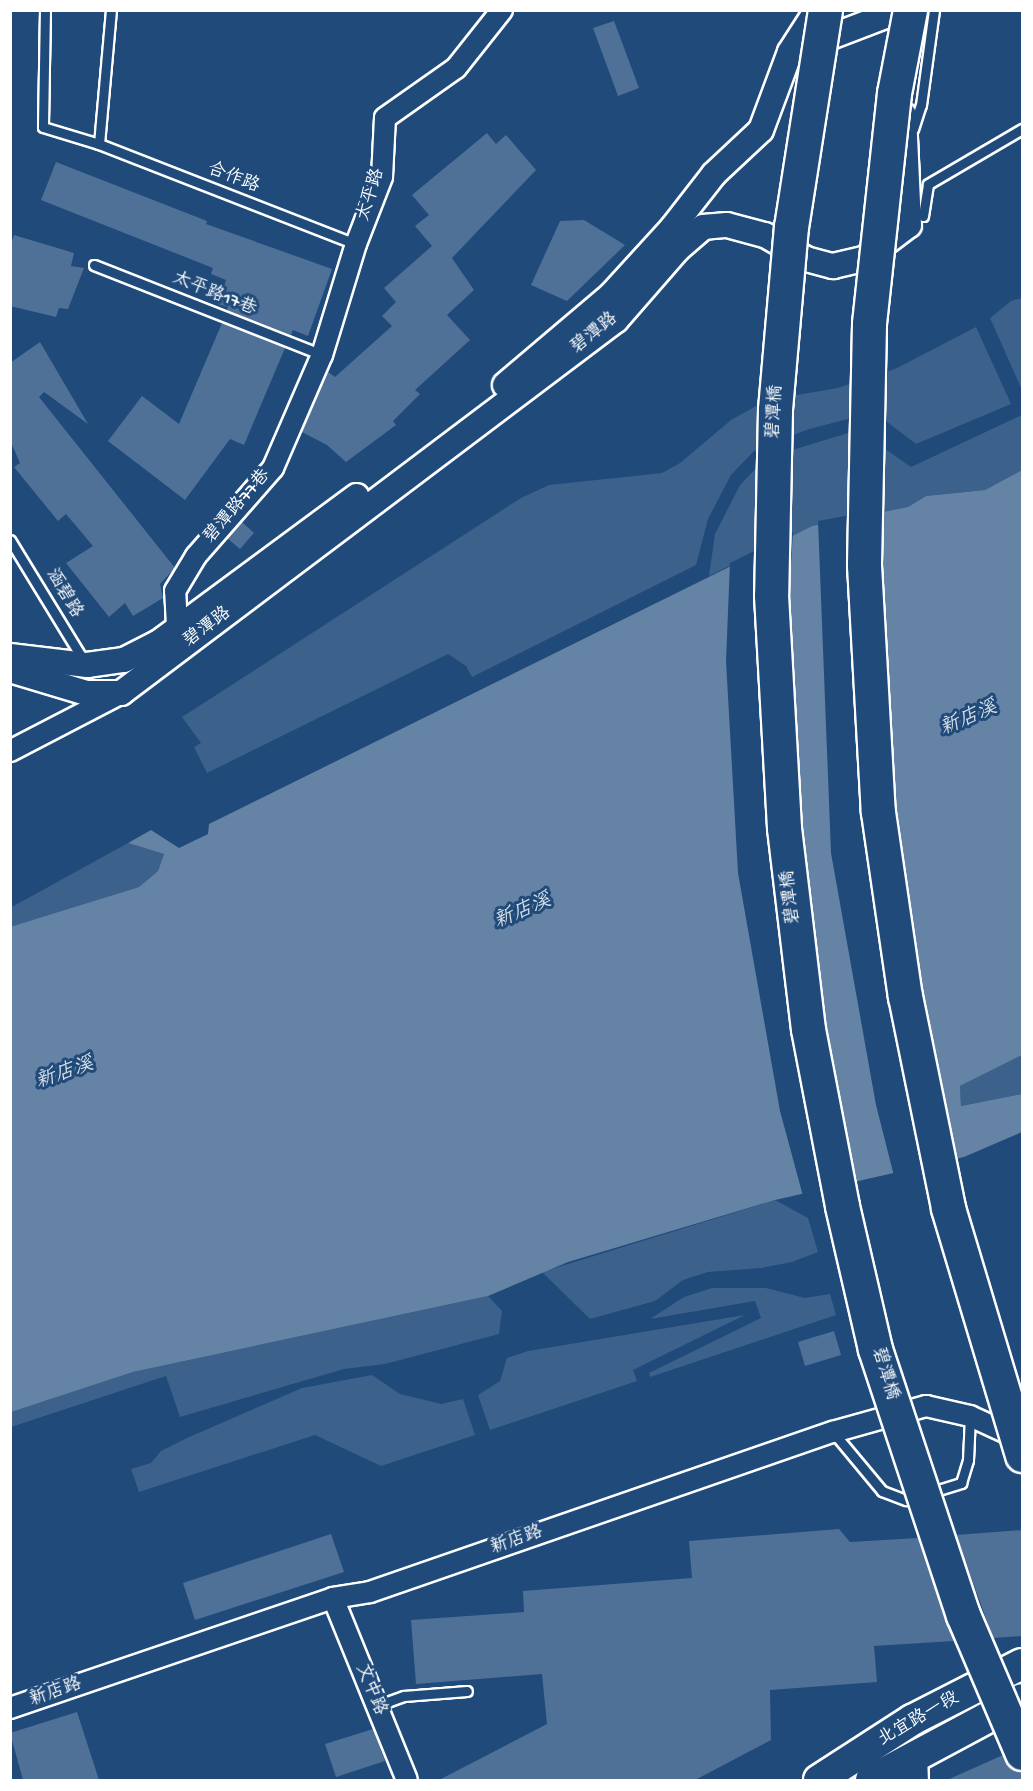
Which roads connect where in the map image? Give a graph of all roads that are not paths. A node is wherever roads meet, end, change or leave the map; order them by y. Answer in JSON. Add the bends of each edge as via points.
{"nodes":[{"id":1,"x":45,"y":10,"type":"edge"},
{"id":2,"x":111,"y":10,"type":"edge"},
{"id":3,"x":502,"y":10,"type":"edge"},
{"id":4,"x":910,"y":10,"type":"edge"},
{"id":5,"x":934,"y":10,"type":"edge"},
{"id":6,"x":900,"y":11,"type":"edge"},
{"id":7,"x":816,"y":14,"type":"edge"},
{"id":8,"x":790,"y":52,"type":"junction"},
{"id":9,"x":1023,"y":129,"type":"edge"},
{"id":10,"x":99,"y":144,"type":"junction"},
{"id":11,"x":905,"y":150,"type":"junction"},
{"id":12,"x":923,"y":216,"type":"dead end"},
{"id":13,"x":356,"y":244,"type":"junction"},
{"id":14,"x":94,"y":265,"type":"dead end"},
{"id":15,"x":322,"y":355,"type":"junction"},
{"id":16,"x":10,"y":540,"type":"edge"},
{"id":17,"x":177,"y":626,"type":"junction"},
{"id":18,"x":10,"y":656,"type":"edge"},
{"id":19,"x":87,"y":665,"type":"junction"},
{"id":20,"x":10,"y":670,"type":"edge"},
{"id":21,"x":121,"y":693,"type":"junction"},
{"id":22,"x":10,"y":751,"type":"edge"},
{"id":23,"x":970,"y":1416,"type":"junction"},
{"id":24,"x":833,"y":1432,"type":"junction"},
{"id":25,"x":1023,"y":1440,"type":"edge"},
{"id":26,"x":1023,"y":1455,"type":"edge"},
{"id":27,"x":333,"y":1598,"type":"junction"},
{"id":28,"x":1023,"y":1664,"type":"edge"},
{"id":29,"x":467,"y":1691,"type":"dead end"},
{"id":30,"x":1023,"y":1698,"type":"edge"},
{"id":31,"x":376,"y":1706,"type":"junction"},
{"id":32,"x":10,"y":1708,"type":"edge"},
{"id":33,"x":1023,"y":1753,"type":"edge"},
{"id":34,"x":916,"y":1768,"type":"edge"},
{"id":35,"x":407,"y":1780,"type":"edge"},
{"id":36,"x":819,"y":1780,"type":"edge"},
{"id":37,"x":871,"y":1780,"type":"edge"}],
"edges":[{"from":1,"to":10,"type":"lane","name":"合作路","via":[[43,127]]},
{"from":2,"to":10,"type":"lane"},
{"from":3,"to":13,"type":"street","name":"太平路","via":[[456,68],[385,118],[382,177]]},
{"from":4,"to":26,"type":"highway","bridge":true,"via":[[894,93],[869,324],[864,566],[878,812],[905,996],[948,1208]]},
{"from":5,"to":11,"type":"lane","via":[[921,105]]},
{"from":6,"to":8,"type":"street"},
{"from":6,"to":11,"type":"street","name":"碧潭路"},
{"from":7,"to":8,"type":"street","name":"碧潭路"},
{"from":7,"to":33,"type":"highway","name":"碧潭橋","bridge":true,"via":[[791,226],[775,410],[771,595],[784,828],[808,1029],[842,1206],[875,1348],[963,1615]]},
{"from":8,"to":17,"type":"street","name":"碧潭路","via":[[761,130],[714,174],[672,228],[610,296],[457,424]]},
{"from":9,"to":12,"type":"lane","via":[[928,184]]},
{"from":10,"to":13,"type":"lane","name":"合作路"},
{"from":11,"to":21,"type":"street","name":"碧潭路","via":[[909,225],[864,259],[833,266],[806,259],[765,235],[727,225],[703,227],[678,249],[616,320]]},
{"from":13,"to":15,"type":"street","name":"太平路"},
{"from":14,"to":15,"type":"lane","name":"太平路17巷"},
{"from":15,"to":17,"type":"street","name":"碧潭路77巷","via":[[273,468],[196,556],[175,591]]},
{"from":16,"to":19,"type":"lane","name":"涵碧路"},
{"from":17,"to":19,"type":"street","name":"碧潭路","via":[[158,643],[124,660]]},
{"from":18,"to":19,"type":"street","name":"碧潭路"},
{"from":20,"to":21,"type":"street","via":[[86,693]]},
{"from":21,"to":22,"type":"street","name":"碧潭路"},
{"from":23,"to":24,"type":"street","name":"新店路","via":[[926,1406]]},
{"from":23,"to":24,"type":"lane","via":[[968,1460],[961,1483],[906,1500],[882,1491]]},
{"from":23,"to":25,"type":"street","name":"新店路"},
{"from":24,"to":27,"type":"street","name":"新店路","via":[[370,1592]]},
{"from":27,"to":31,"type":"street","name":"文中路"},
{"from":27,"to":32,"type":"street","name":"新店路"},
{"from":28,"to":36,"type":"main road","name":"北宜路一段","via":[[912,1720]]},
{"from":29,"to":31,"type":"lane","via":[[404,1696]]},
{"from":30,"to":34,"type":"main road","name":"北宜路一段"},
{"from":31,"to":35,"type":"street","name":"文中路"},
{"from":34,"to":37,"type":"main road","name":"北宜路一段"}]}
